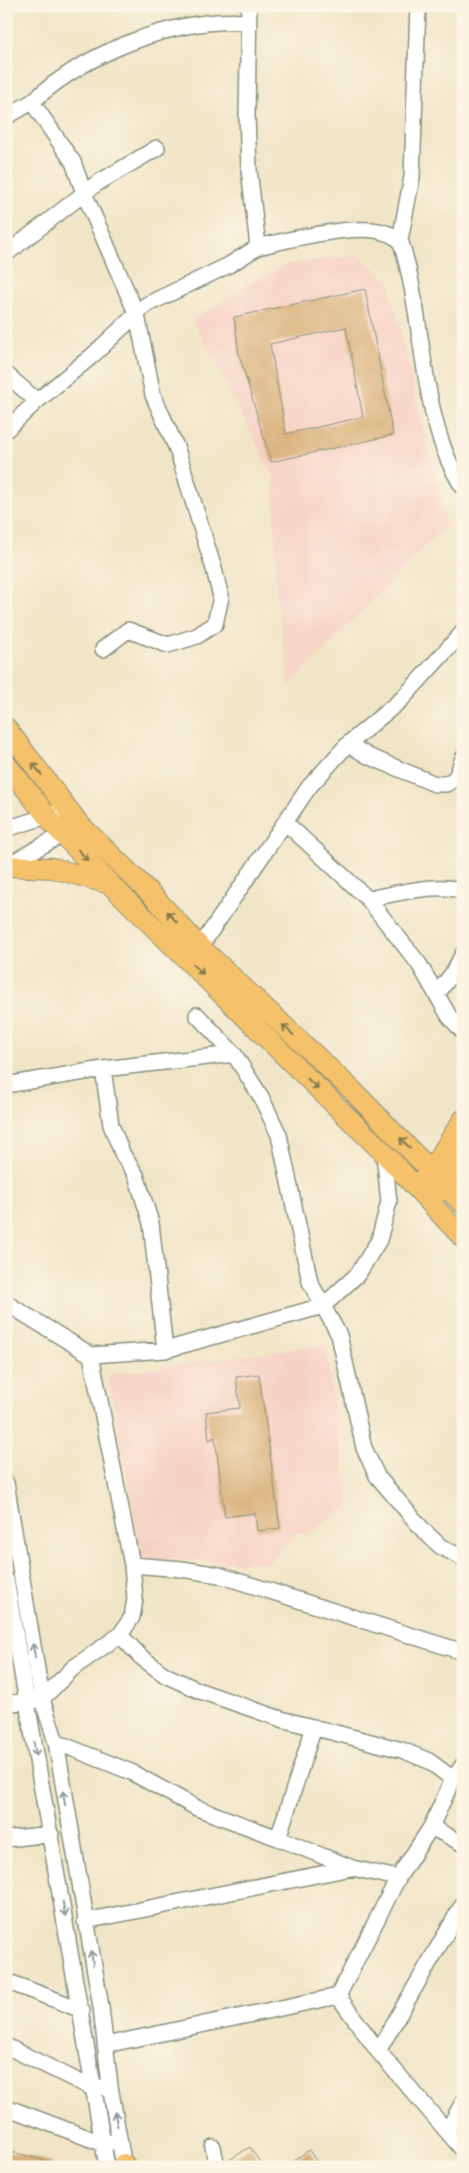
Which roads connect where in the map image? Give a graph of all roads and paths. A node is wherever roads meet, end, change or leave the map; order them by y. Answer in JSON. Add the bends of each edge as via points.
{"nodes":[{"id":1,"x":249,"y":6,"type":"edge"},
{"id":2,"x":418,"y":6,"type":"edge"},
{"id":3,"x":247,"y":22,"type":"junction"},
{"id":4,"x":32,"y":102,"type":"junction"},
{"id":5,"x":6,"y":117,"type":"edge"},
{"id":6,"x":157,"y":148,"type":"dead end"},
{"id":7,"x":84,"y":193,"type":"junction"},
{"id":8,"x":400,"y":240,"type":"junction"},
{"id":9,"x":258,"y":247,"type":"junction"},
{"id":10,"x":6,"y":254,"type":"edge"},
{"id":11,"x":136,"y":315,"type":"junction"},
{"id":12,"x":6,"y":374,"type":"edge"},
{"id":13,"x":37,"y":401,"type":"junction"},
{"id":14,"x":6,"y":430,"type":"edge"},
{"id":15,"x":463,"y":487,"type":"edge"},
{"id":16,"x":463,"y":632,"type":"edge"},
{"id":17,"x":103,"y":650,"type":"dead end"},
{"id":18,"x":6,"y":728,"type":"edge"},
{"id":19,"x":348,"y":744,"type":"junction"},
{"id":20,"x":463,"y":758,"type":"edge"},
{"id":21,"x":6,"y":764,"type":"edge"},
{"id":22,"x":67,"y":808,"type":"junction"},
{"id":23,"x":47,"y":817,"type":"junction"},
{"id":24,"x":286,"y":823,"type":"junction"},
{"id":25,"x":6,"y":828,"type":"edge"},
{"id":26,"x":71,"y":829,"type":"junction"},
{"id":27,"x":6,"y":866,"type":"edge"},
{"id":28,"x":110,"y":884,"type":"junction"},
{"id":29,"x":463,"y":891,"type":"edge"},
{"id":30,"x":368,"y":899,"type":"junction"},
{"id":31,"x":200,"y":947,"type":"junction"},
{"id":32,"x":463,"y":954,"type":"edge"},
{"id":33,"x":437,"y":994,"type":"junction"},
{"id":34,"x":197,"y":1015,"type":"dead end"},
{"id":35,"x":463,"y":1032,"type":"edge"},
{"id":36,"x":234,"y":1054,"type":"junction"},
{"id":37,"x":103,"y":1069,"type":"junction"},
{"id":38,"x":6,"y":1085,"type":"edge"},
{"id":39,"x":463,"y":1120,"type":"edge"},
{"id":40,"x":384,"y":1153,"type":"junction"},
{"id":41,"x":463,"y":1154,"type":"edge"},
{"id":42,"x":438,"y":1177,"type":"junction"},
{"id":43,"x":415,"y":1188,"type":"junction"},
{"id":44,"x":430,"y":1201,"type":"junction"},
{"id":45,"x":463,"y":1204,"type":"edge"},
{"id":46,"x":463,"y":1238,"type":"edge"},
{"id":47,"x":6,"y":1303,"type":"edge"},
{"id":48,"x":322,"y":1306,"type":"junction"},
{"id":49,"x":165,"y":1350,"type":"junction"},
{"id":50,"x":91,"y":1355,"type":"junction"},
{"id":51,"x":6,"y":1483,"type":"edge"},
{"id":52,"x":463,"y":1558,"type":"edge"},
{"id":53,"x":132,"y":1565,"type":"junction"},
{"id":54,"x":6,"y":1580,"type":"edge"},
{"id":55,"x":120,"y":1635,"type":"junction"},
{"id":56,"x":463,"y":1652,"type":"edge"},
{"id":57,"x":42,"y":1699,"type":"junction"},
{"id":58,"x":27,"y":1701,"type":"junction"},
{"id":59,"x":6,"y":1704,"type":"edge"},
{"id":60,"x":314,"y":1727,"type":"junction"},
{"id":61,"x":56,"y":1742,"type":"junction"},
{"id":62,"x":463,"y":1765,"type":"edge"},
{"id":63,"x":453,"y":1779,"type":"junction"},
{"id":64,"x":431,"y":1827,"type":"junction"},
{"id":65,"x":51,"y":1834,"type":"junction"},
{"id":66,"x":278,"y":1838,"type":"junction"},
{"id":67,"x":6,"y":1839,"type":"edge"},
{"id":68,"x":463,"y":1844,"type":"edge"},
{"id":69,"x":352,"y":1868,"type":"junction"},
{"id":70,"x":398,"y":1878,"type":"junction"},
{"id":71,"x":463,"y":1904,"type":"edge"},
{"id":72,"x":85,"y":1921,"type":"junction"},
{"id":73,"x":6,"y":1982,"type":"edge"},
{"id":74,"x":338,"y":1996,"type":"junction"},
{"id":75,"x":82,"y":2010,"type":"junction"},
{"id":76,"x":105,"y":2045,"type":"junction"},
{"id":77,"x":6,"y":2046,"type":"edge"},
{"id":78,"x":378,"y":2051,"type":"junction"},
{"id":79,"x":110,"y":2086,"type":"junction"},
{"id":80,"x":94,"y":2089,"type":"junction"},
{"id":81,"x":463,"y":2102,"type":"edge"},
{"id":82,"x":6,"y":2107,"type":"edge"},
{"id":83,"x":447,"y":2131,"type":"junction"},
{"id":84,"x":120,"y":2141,"type":"junction"},
{"id":85,"x":104,"y":2144,"type":"junction"},
{"id":86,"x":213,"y":2147,"type":"dead end"},
{"id":87,"x":463,"y":2150,"type":"edge"},
{"id":88,"x":120,"y":2166,"type":"edge"},
{"id":89,"x":217,"y":2167,"type":"edge"}],
"edges":[{"from":1,"to":3,"type":"street"},
{"from":2,"to":8,"type":"street","via":[[412,178]]},
{"from":3,"to":4,"type":"street","via":[[223,20],[190,24],[150,34],[86,64],[50,86]]},
{"from":3,"to":9,"type":"street","via":[[249,169]]},
{"from":4,"to":5,"type":"street"},
{"from":4,"to":7,"type":"street","via":[[73,162]]},
{"from":6,"to":7,"type":"street"},
{"from":7,"to":10,"type":"street"},
{"from":7,"to":11,"type":"street"},
{"from":8,"to":9,"type":"street","via":[[385,232],[362,230],[291,238]]},
{"from":8,"to":15,"type":"street","via":[[439,432],[450,466]]},
{"from":9,"to":11,"type":"street","via":[[228,266],[146,305]]},
{"from":11,"to":13,"type":"street"},
{"from":11,"to":17,"type":"street","via":[[153,395],[177,449],[221,597],[215,624],[197,636],[168,645],[128,630]]},
{"from":12,"to":13,"type":"street"},
{"from":13,"to":14,"type":"street"},
{"from":16,"to":19,"type":"street","via":[[402,699]]},
{"from":22,"to":18,"type":"main road","one_way":true},
{"from":19,"to":20,"type":"street","via":[[368,756],[435,784],[446,784],[456,778]]},
{"from":19,"to":24,"type":"street","via":[[309,787],[288,814]]},
{"from":21,"to":23,"type":"main road"},
{"from":22,"to":23,"type":"street"},
{"from":22,"to":26,"type":"main road"},
{"from":23,"to":25,"type":"street"},
{"from":23,"to":26,"type":"main road"},
{"from":24,"to":30,"type":"street"},
{"from":24,"to":31,"type":"street"},
{"from":26,"to":27,"type":"street"},
{"from":26,"to":28,"type":"main road","one_way":true},
{"from":31,"to":26,"type":"main road","one_way":true,"via":[[153,896]]},
{"from":27,"to":28,"type":"main road","via":[[53,868]]},
{"from":28,"to":40,"type":"main road","one_way":true},
{"from":29,"to":30,"type":"street","via":[[444,888],[416,890]]},
{"from":30,"to":33,"type":"street","via":[[419,964]]},
{"from":42,"to":31,"type":"main road","one_way":true,"via":[[352,1090]]},
{"from":32,"to":33,"type":"street"},
{"from":33,"to":35,"type":"street","via":[[449,1016]]},
{"from":34,"to":36,"type":"street"},
{"from":36,"to":37,"type":"street"},
{"from":36,"to":48,"type":"street","via":[[261,1097],[279,1135],[310,1282]]},
{"from":37,"to":38,"type":"street"},
{"from":37,"to":49,"type":"street","via":[[111,1125],[123,1155],[136,1175],[151,1223]]},
{"from":39,"to":42,"type":"main road"},
{"from":40,"to":43,"type":"main road"},
{"from":40,"to":48,"type":"street","via":[[389,1202],[379,1240],[358,1274]]},
{"from":41,"to":42,"type":"main road"},
{"from":42,"to":43,"type":"main road"},
{"from":42,"to":44,"type":"main road"},
{"from":42,"to":45,"type":"main road"},
{"from":43,"to":44,"type":"main road"},
{"from":44,"to":46,"type":"main road"},
{"from":47,"to":50,"type":"street"},
{"from":48,"to":49,"type":"street"},
{"from":48,"to":52,"type":"street","via":[[339,1335],[364,1448],[377,1476],[424,1531],[441,1547]]},
{"from":49,"to":50,"type":"street"},
{"from":50,"to":53,"type":"street"},
{"from":57,"to":51,"type":"street","one_way":true},
{"from":53,"to":55,"type":"street","via":[[135,1599],[132,1617]]},
{"from":53,"to":56,"type":"street","via":[[182,1568],[219,1575]]},
{"from":54,"to":58,"type":"street"},
{"from":55,"to":57,"type":"street","via":[[73,1668]]},
{"from":55,"to":60,"type":"street","via":[[165,1675],[281,1720]]},
{"from":57,"to":58,"type":"street"},
{"from":57,"to":61,"type":"street"},
{"from":58,"to":59,"type":"street"},
{"from":58,"to":65,"type":"street","one_way":true},
{"from":60,"to":63,"type":"street","via":[[402,1750],[429,1761]]},
{"from":60,"to":66,"type":"street"},
{"from":61,"to":66,"type":"street","via":[[131,1772],[197,1808]]},
{"from":72,"to":61,"type":"street","one_way":true},
{"from":62,"to":63,"type":"street"},
{"from":63,"to":64,"type":"street"},
{"from":64,"to":68,"type":"street"},
{"from":64,"to":70,"type":"street"},
{"from":65,"to":67,"type":"street"},
{"from":65,"to":75,"type":"street","one_way":true},
{"from":66,"to":69,"type":"street"},
{"from":69,"to":70,"type":"street"},
{"from":69,"to":72,"type":"street"},
{"from":70,"to":74,"type":"street"},
{"from":71,"to":78,"type":"street"},
{"from":76,"to":72,"type":"street","one_way":true},
{"from":73,"to":75,"type":"street"},
{"from":74,"to":76,"type":"street"},
{"from":74,"to":78,"type":"street"},
{"from":75,"to":80,"type":"street"},
{"from":76,"to":79,"type":"street"},
{"from":77,"to":80,"type":"street"},
{"from":78,"to":83,"type":"street"},
{"from":79,"to":80,"type":"street"},
{"from":84,"to":79,"type":"street","one_way":true},
{"from":80,"to":85,"type":"street"},
{"from":81,"to":83,"type":"street"},
{"from":82,"to":85,"type":"street"},
{"from":83,"to":87,"type":"street"},
{"from":84,"to":85,"type":"street"},
{"from":84,"to":88,"type":"street"},
{"from":85,"to":88,"type":"street"},
{"from":86,"to":89,"type":"street"}]}
